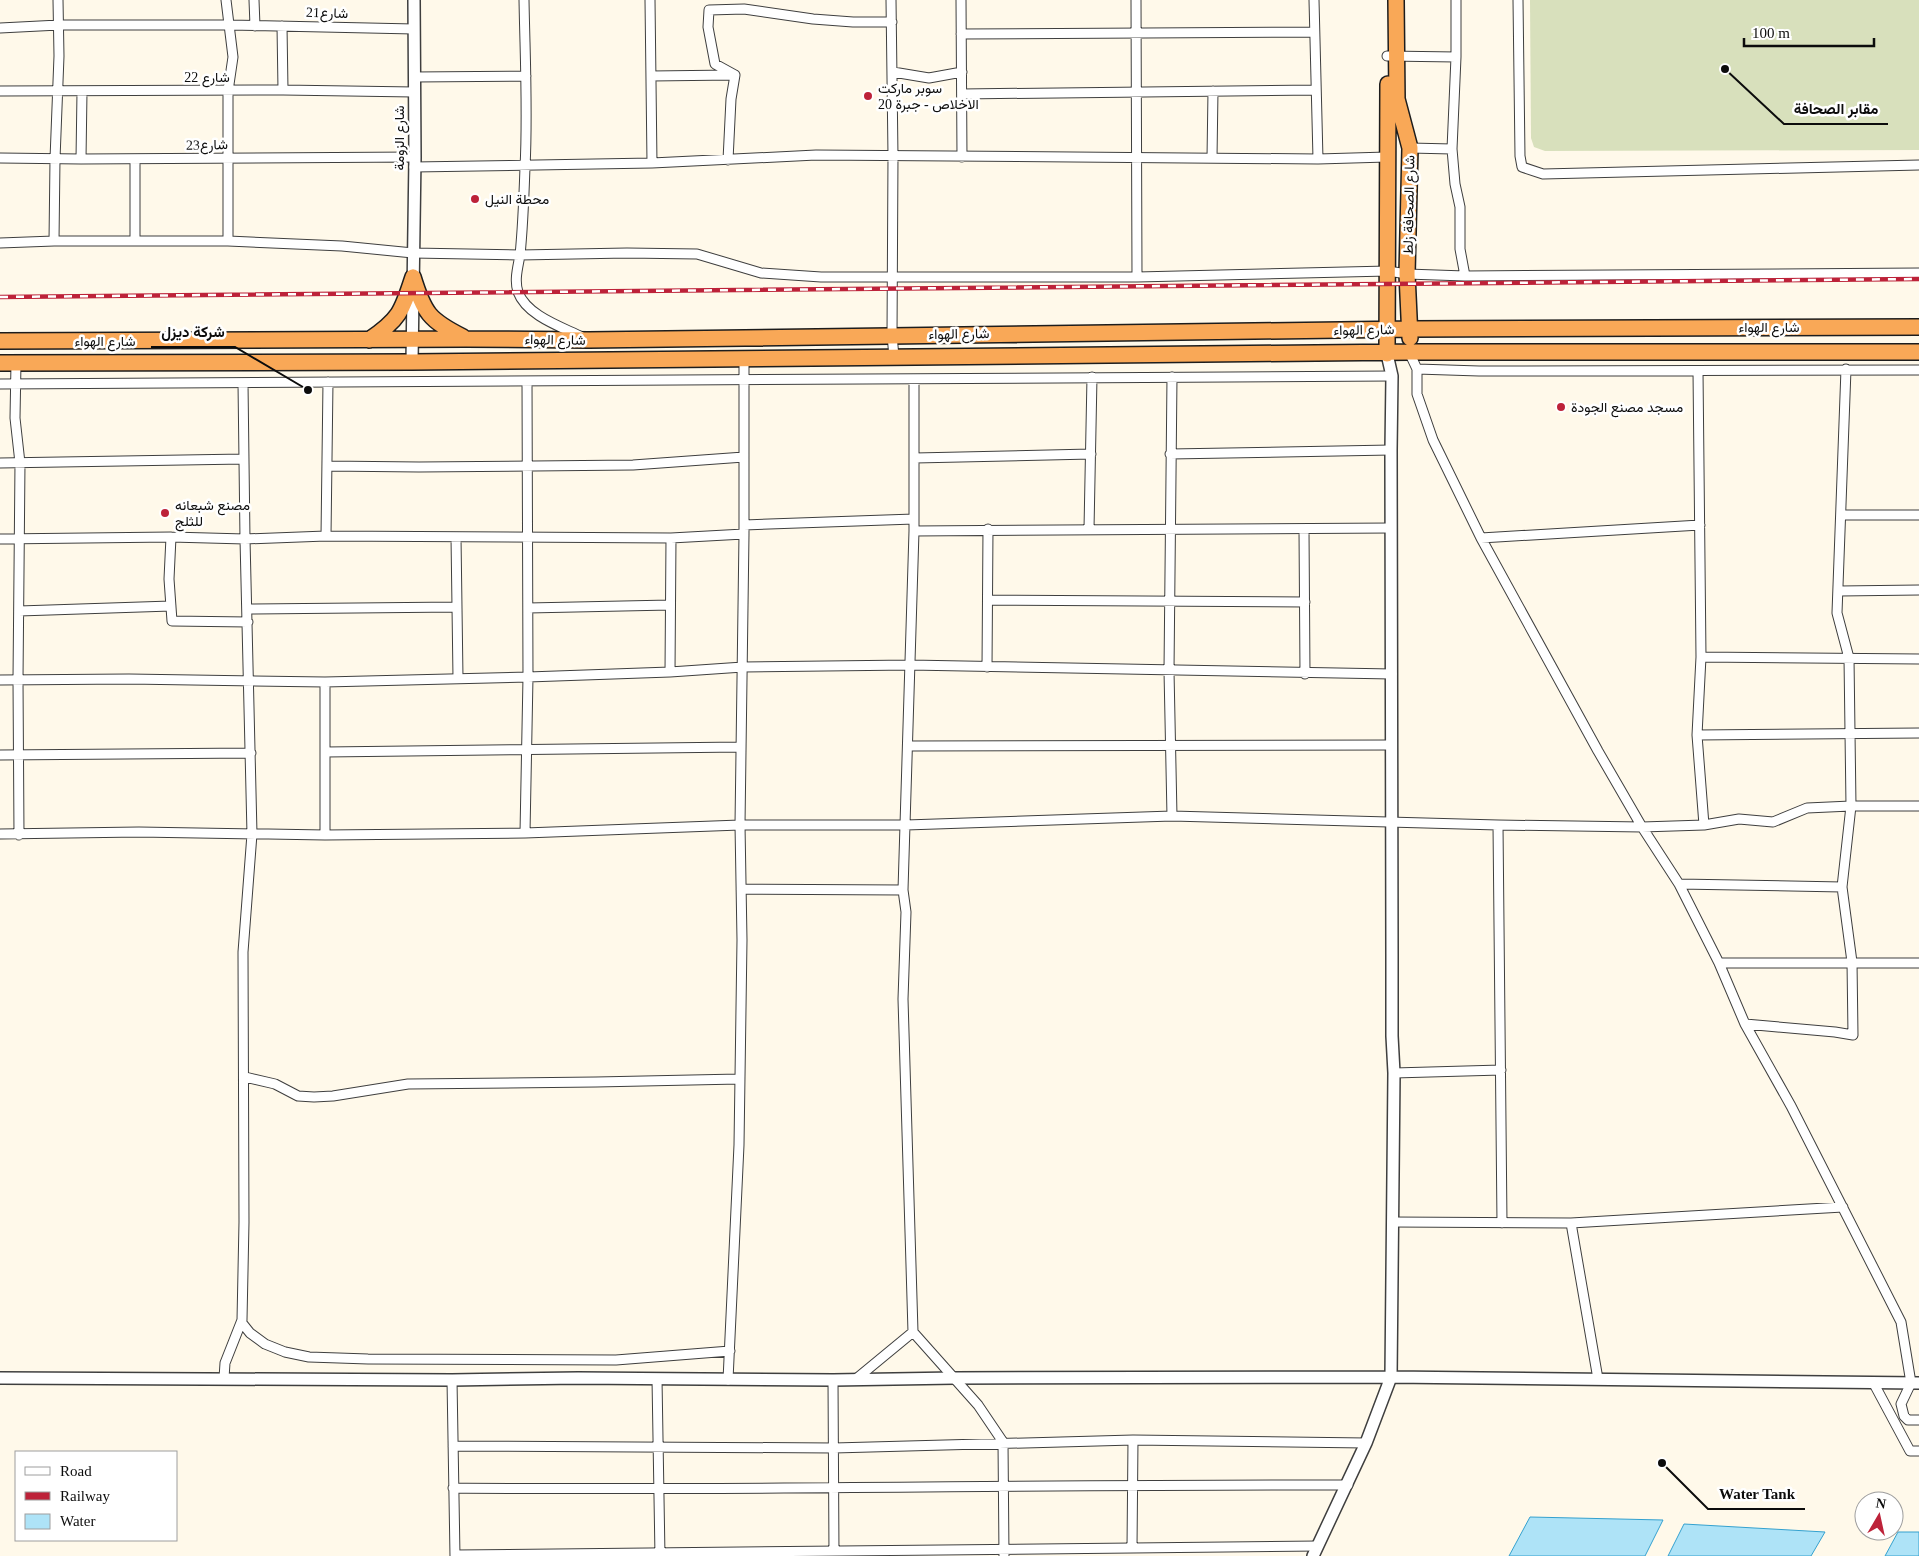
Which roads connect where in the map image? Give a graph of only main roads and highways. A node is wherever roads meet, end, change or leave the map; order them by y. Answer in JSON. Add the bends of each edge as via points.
{"nodes":[{"id":1,"x":1388,"y":0,"type":"edge"},
{"id":2,"x":1396,"y":0,"type":"edge"},
{"id":3,"x":1392,"y":55,"type":"junction"},
{"id":4,"x":1919,"y":327,"type":"edge"},
{"id":5,"x":1410,"y":329,"type":"junction"},
{"id":6,"x":1388,"y":330,"type":"junction"},
{"id":7,"x":466,"y":339,"type":"junction"},
{"id":8,"x":369,"y":340,"type":"junction"},
{"id":9,"x":0,"y":341,"type":"edge"},
{"id":10,"x":1409,"y":352,"type":"junction"},
{"id":11,"x":1919,"y":352,"type":"edge"},
{"id":12,"x":1387,"y":354,"type":"junction"},
{"id":13,"x":0,"y":363,"type":"edge"}],
"edges":[{"from":1,"to":3,"type":"highway","name":"شارع الصحافة زلط"},
{"from":2,"to":3,"type":"highway","name":"شارع الصحافة زلط"},
{"from":3,"to":5,"type":"highway","name":"شارع الصحافة زلط","via":[[1397,99],[1410,148],[1407,274]]},
{"from":3,"to":6,"type":"highway","name":"شارع الصحافة زلط","via":[[1387,157]]},
{"from":4,"to":5,"type":"highway","name":"شارع الهواء"},
{"from":5,"to":6,"type":"highway","name":"شارع الهواء"},
{"from":5,"to":10,"type":"highway","name":"شارع الصحافة زلط"},
{"from":6,"to":7,"type":"highway","name":"شارع الهواء"},
{"from":6,"to":12,"type":"highway","name":"شارع الصحافة زلط"},
{"from":7,"to":8,"type":"highway","name":"شارع الهواء"},
{"from":7,"to":8,"type":"highway","via":[[429,315],[413,277],[396,318]]},
{"from":8,"to":9,"type":"highway","name":"شارع الهواء"},
{"from":10,"to":11,"type":"highway","name":"شارع الهواء"},
{"from":10,"to":12,"type":"highway","name":"شارع الهواء"},
{"from":12,"to":13,"type":"highway","name":"شارع الهواء"}]}
